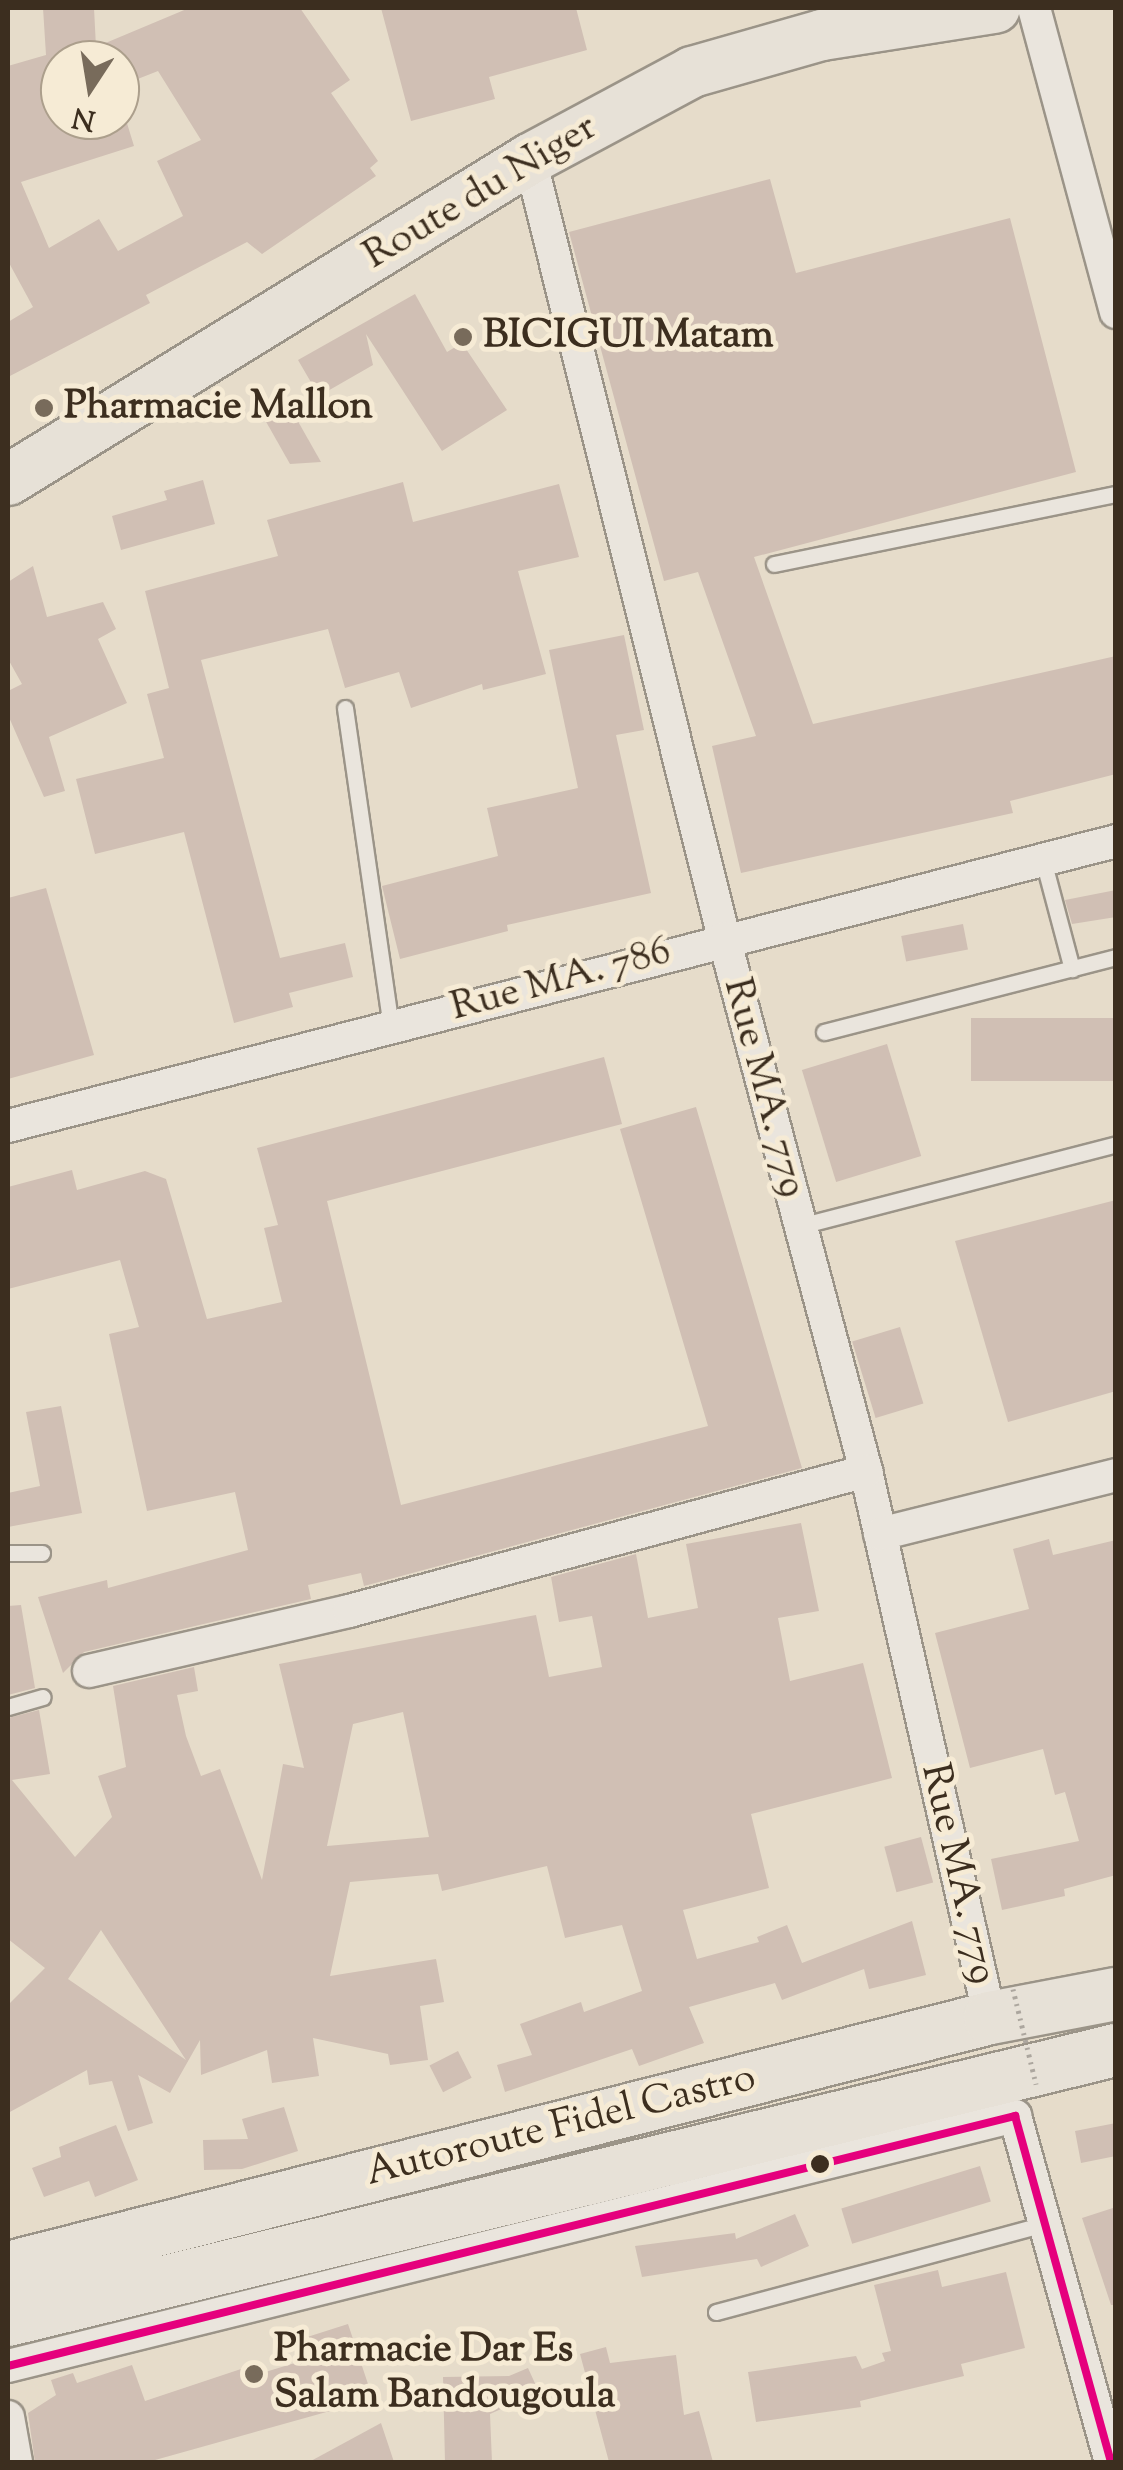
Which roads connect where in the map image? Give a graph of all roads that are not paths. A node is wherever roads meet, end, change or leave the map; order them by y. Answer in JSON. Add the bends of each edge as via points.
{"nodes":[{"id":1,"x":995,"y":8,"type":"edge"},
{"id":2,"x":1034,"y":8,"type":"edge"},
{"id":3,"x":530,"y":160,"type":"junction"},
{"id":4,"x":1116,"y":312,"type":"edge"},
{"id":5,"x":8,"y":480,"type":"edge"},
{"id":6,"x":1116,"y":494,"type":"edge"},
{"id":7,"x":774,"y":564,"type":"dead end"},
{"id":8,"x":345,"y":708,"type":"dead end"},
{"id":9,"x":1116,"y":841,"type":"edge"},
{"id":10,"x":1043,"y":860,"type":"junction"},
{"id":11,"x":724,"y":938,"type":"junction"},
{"id":12,"x":1116,"y":957,"type":"edge"},
{"id":13,"x":1072,"y":969,"type":"junction"},
{"id":14,"x":391,"y":1026,"type":"junction"},
{"id":15,"x":824,"y":1032,"type":"dead end"},
{"id":16,"x":8,"y":1126,"type":"edge"},
{"id":17,"x":1116,"y":1144,"type":"edge"},
{"id":18,"x":799,"y":1226,"type":"junction"},
{"id":19,"x":866,"y":1471,"type":"junction"},
{"id":20,"x":1116,"y":1475,"type":"edge"},
{"id":21,"x":880,"y":1534,"type":"junction"},
{"id":22,"x":8,"y":1553,"type":"edge"},
{"id":23,"x":42,"y":1553,"type":"dead end"},
{"id":24,"x":89,"y":1671,"type":"dead end"},
{"id":25,"x":43,"y":1697,"type":"dead end"},
{"id":26,"x":8,"y":1707,"type":"edge"},
{"id":27,"x":1116,"y":1994,"type":"edge"},
{"id":28,"x":1001,"y":2003,"type":"junction"},
{"id":29,"x":1116,"y":2050,"type":"edge"},
{"id":30,"x":1045,"y":2224,"type":"junction"},
{"id":31,"x":8,"y":2268,"type":"edge"},
{"id":32,"x":716,"y":2312,"type":"dead end"},
{"id":33,"x":8,"y":2320,"type":"edge"},
{"id":34,"x":8,"y":2366,"type":"edge"},
{"id":35,"x":8,"y":2417,"type":"edge"},
{"id":36,"x":16,"y":2462,"type":"edge"},
{"id":37,"x":1111,"y":2462,"type":"edge"}],
"edges":[{"from":1,"to":3,"type":"main road","name":"Route du Niger","via":[[822,35],[692,72]]},
{"from":2,"to":4,"type":"street"},
{"from":3,"to":5,"type":"main road","name":"Route du Niger"},
{"from":3,"to":11,"type":"street","name":"Rue MA. 779"},
{"from":6,"to":7,"type":"lane"},
{"from":8,"to":14,"type":"lane"},
{"from":9,"to":10,"type":"street","name":"Rue MA. 786"},
{"from":10,"to":11,"type":"street","name":"Rue MA. 786"},
{"from":10,"to":13,"type":"lane"},
{"from":11,"to":14,"type":"street","name":"Rue MA. 786"},
{"from":11,"to":18,"type":"street","name":"Rue MA. 779"},
{"from":12,"to":13,"type":"lane"},
{"from":13,"to":15,"type":"lane"},
{"from":14,"to":16,"type":"street","name":"Rue MA. 786"},
{"from":17,"to":18,"type":"lane"},
{"from":18,"to":19,"type":"street","name":"Rue MA. 779"},
{"from":19,"to":21,"type":"street","name":"Rue MA. 779"},
{"from":19,"to":24,"type":"street","via":[[349,1611]]},
{"from":20,"to":21,"type":"street"},
{"from":21,"to":28,"type":"street","name":"Rue MA. 779"},
{"from":22,"to":23,"type":"lane"},
{"from":25,"to":26,"type":"lane"},
{"from":27,"to":28,"type":"highway","name":"Autoroute Fidel Castro"},
{"from":28,"to":31,"type":"highway","name":"Autoroute Fidel Castro"},
{"from":29,"to":33,"type":"highway","name":"Autoroute Fidel Castro"},
{"from":30,"to":32,"type":"lane"},
{"from":30,"to":34,"type":"street","via":[[1015,2116]]},
{"from":30,"to":37,"type":"street"},
{"from":35,"to":36,"type":"street"}]}
